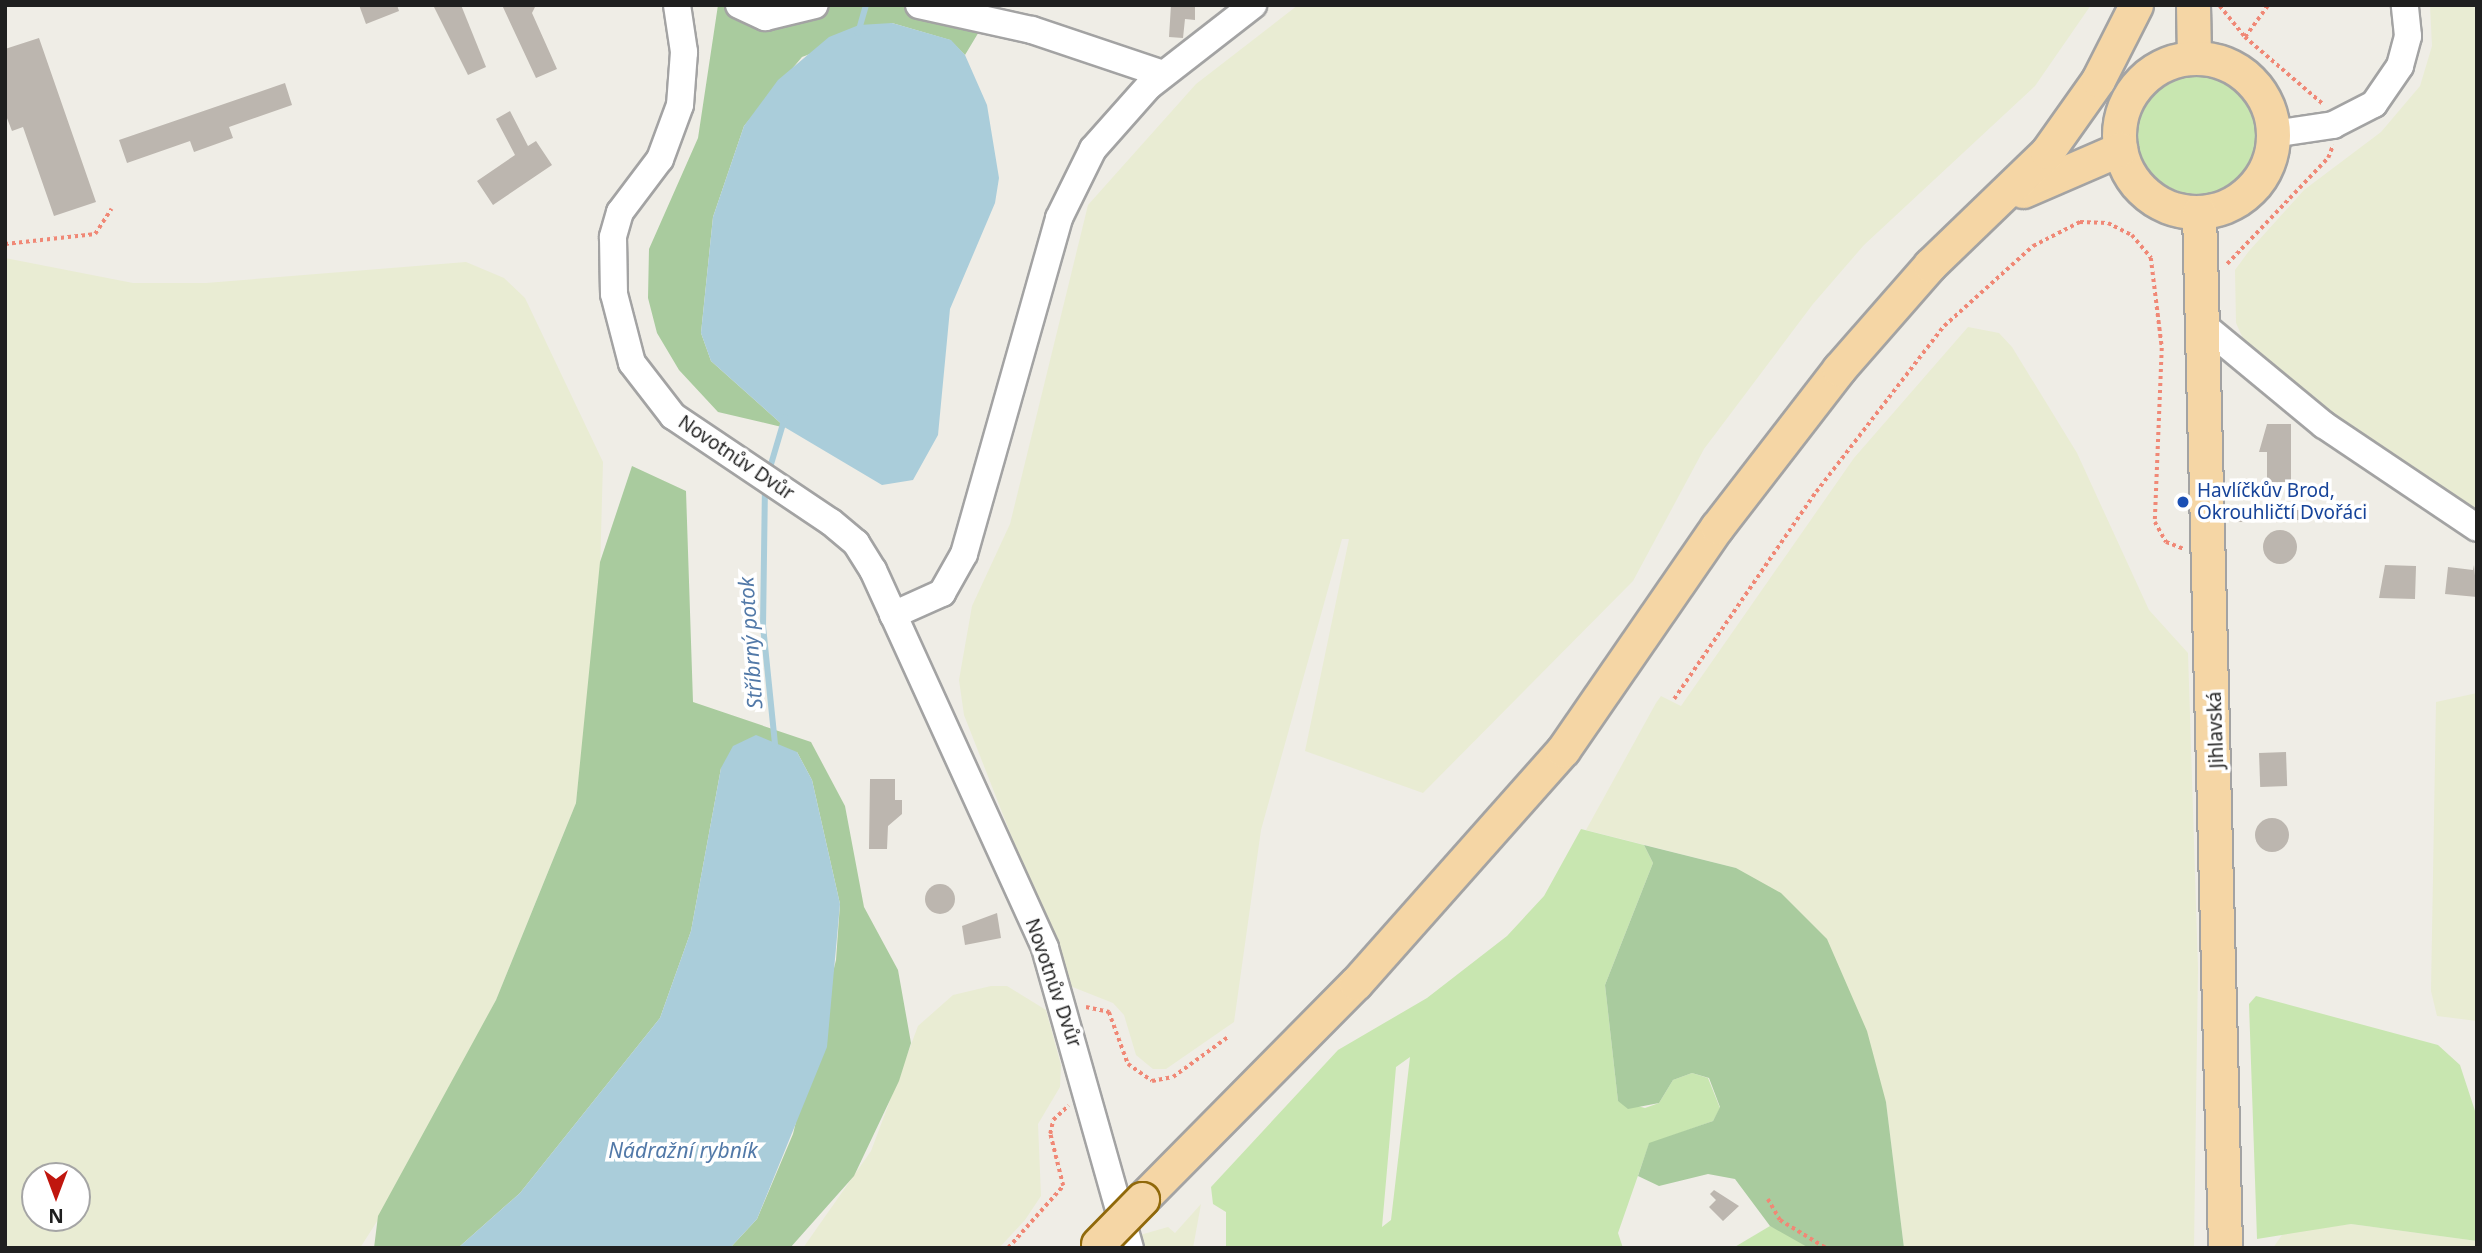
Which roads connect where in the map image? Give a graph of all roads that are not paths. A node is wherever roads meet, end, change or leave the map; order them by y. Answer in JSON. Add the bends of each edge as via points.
{"nodes":[{"id":1,"x":677,"y":5,"type":"edge"},
{"id":2,"x":739,"y":5,"type":"edge"},
{"id":3,"x":815,"y":5,"type":"edge"},
{"id":4,"x":919,"y":5,"type":"edge"},
{"id":5,"x":1253,"y":5,"type":"edge"},
{"id":6,"x":2136,"y":5,"type":"edge"},
{"id":7,"x":2193,"y":5,"type":"edge"},
{"id":8,"x":2405,"y":5,"type":"edge"},
{"id":9,"x":2194,"y":58,"type":"junction"},
{"id":10,"x":1163,"y":74,"type":"junction"},
{"id":11,"x":2273,"y":134,"type":"junction"},
{"id":12,"x":2120,"y":149,"type":"junction"},
{"id":13,"x":2199,"y":212,"type":"junction"},
{"id":14,"x":1988,"y":213,"type":"junction"},
{"id":15,"x":2203,"y":325,"type":"junction"},
{"id":16,"x":2477,"y":528,"type":"edge"},
{"id":17,"x":892,"y":615,"type":"junction"},
{"id":18,"x":1107,"y":1247,"type":"edge"},
{"id":19,"x":2225,"y":1248,"type":"edge"}],
"edges":[{"from":1,"to":17,"type":"street","name":"Novotnův Dvůr","via":[[684,76],[677,116],[660,159],[620,212],[613,237],[614,294],[632,363],[673,416],[856,543]]},
{"from":2,"to":3,"type":"street","via":[[765,17]]},
{"from":4,"to":10,"type":"street","via":[[1032,30]]},
{"from":5,"to":10,"type":"street"},
{"from":6,"to":14,"type":"main road","via":[[2074,117]]},
{"from":7,"to":9,"type":"main road"},
{"from":8,"to":11,"type":"street","via":[[2407,36],[2394,80],[2362,113],[2329,126]]},
{"from":9,"to":11,"type":"main road","via":[[2221,62],[2254,84]]},
{"from":9,"to":12,"type":"main road","via":[[2152,71],[2131,93],[2120,120]]},
{"from":10,"to":17,"type":"street","via":[[1093,149],[1059,218],[953,577],[932,599]]},
{"from":11,"to":13,"type":"main road","via":[[2269,160],[2247,193]]},
{"from":12,"to":13,"type":"main road","via":[[2129,175],[2147,195],[2171,209]]},
{"from":12,"to":14,"type":"main road","via":[[2058,173]]},
{"from":13,"to":15,"type":"main road","name":"Jihlavská"},
{"from":14,"to":18,"type":"main road","bridge":true,"via":[[1930,265],[1839,369],[1717,527],[1563,750],[1356,983],[1142,1199]]},
{"from":15,"to":16,"type":"street","via":[[2324,425]]},
{"from":15,"to":19,"type":"main road","name":"Jihlavská"},
{"from":17,"to":18,"type":"street","name":"Novotnův Dvůr","via":[[1045,948],[1089,1096]]}]}
